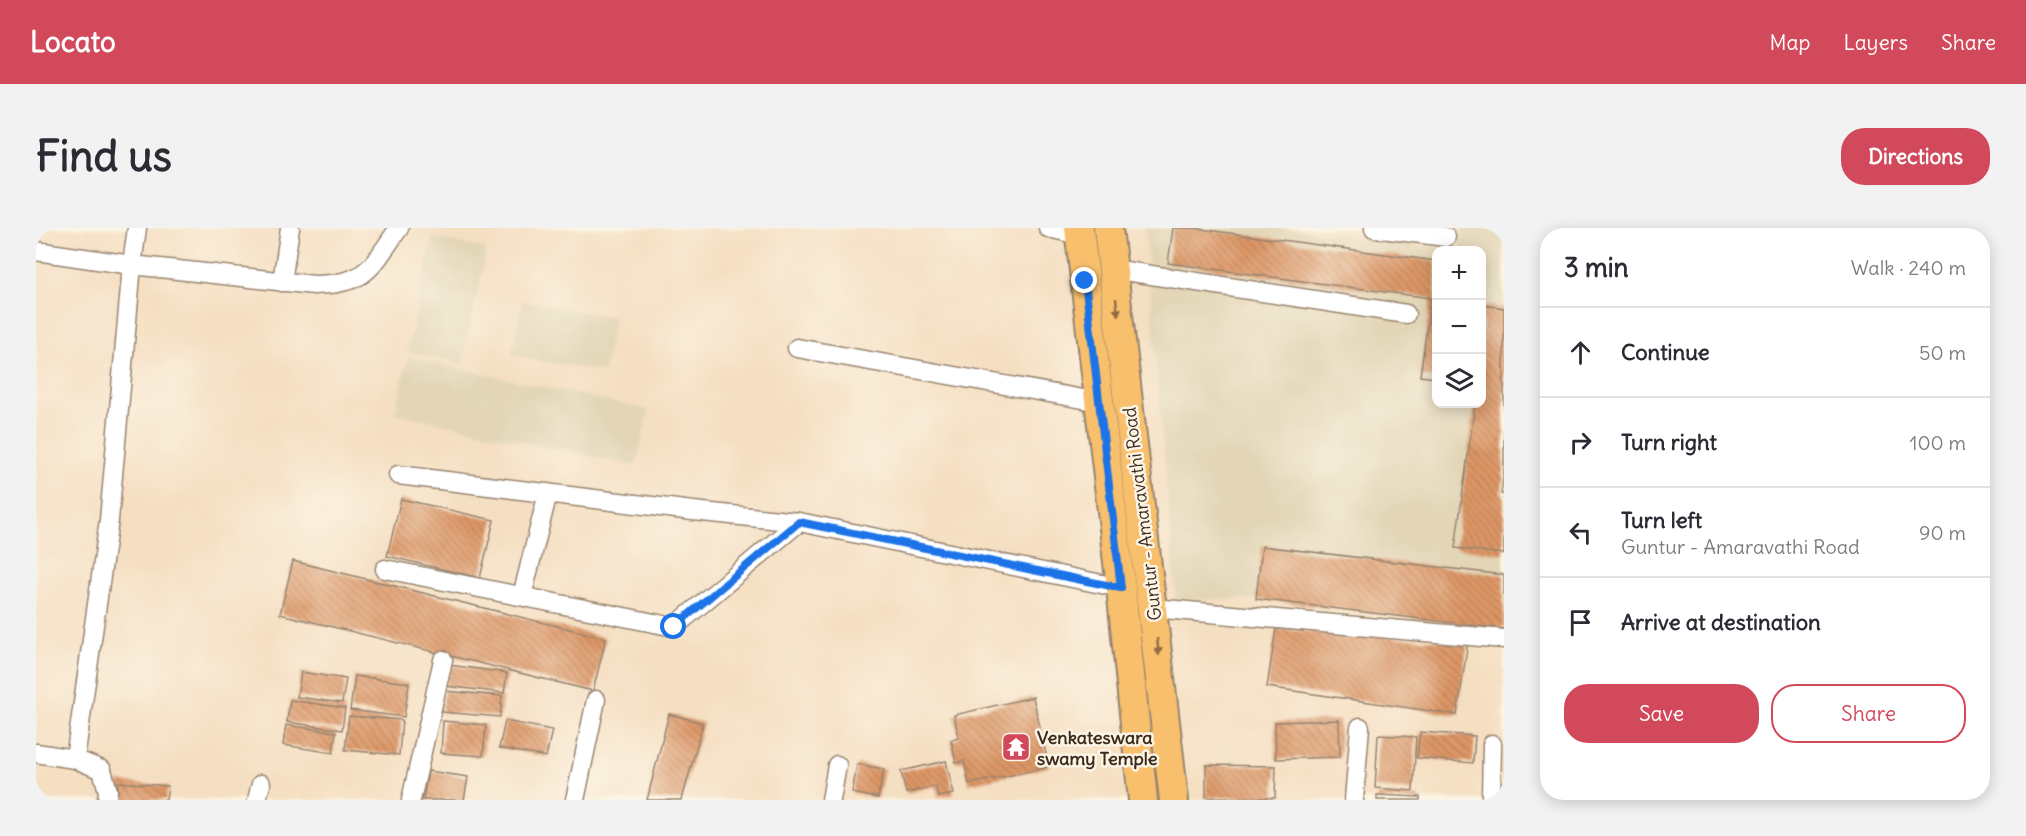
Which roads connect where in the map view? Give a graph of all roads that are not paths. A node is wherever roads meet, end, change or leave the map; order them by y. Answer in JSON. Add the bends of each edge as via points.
{"nodes":[{"id":1,"x":136,"y":228,"type":"edge"},
{"id":2,"x":290,"y":228,"type":"edge"},
{"id":3,"x":399,"y":228,"type":"edge"},
{"id":4,"x":1048,"y":228,"type":"edge"},
{"id":5,"x":1108,"y":228,"type":"edge"},
{"id":6,"x":1374,"y":228,"type":"edge"},
{"id":7,"x":1080,"y":231,"type":"edge"},
{"id":8,"x":1446,"y":237,"type":"dead end"},
{"id":9,"x":36,"y":251,"type":"edge"},
{"id":10,"x":132,"y":265,"type":"junction"},
{"id":11,"x":1113,"y":269,"type":"junction"},
{"id":12,"x":282,"y":282,"type":"junction"},
{"id":13,"x":1406,"y":314,"type":"dead end"},
{"id":14,"x":797,"y":348,"type":"dead end"},
{"id":15,"x":1100,"y":402,"type":"junction"},
{"id":16,"x":398,"y":475,"type":"dead end"},
{"id":17,"x":548,"y":493,"type":"junction"},
{"id":18,"x":799,"y":522,"type":"junction"},
{"id":19,"x":385,"y":569,"type":"dead end"},
{"id":20,"x":1121,"y":588,"type":"junction"},
{"id":21,"x":522,"y":596,"type":"junction"},
{"id":22,"x":1154,"y":608,"type":"junction"},
{"id":23,"x":1504,"y":639,"type":"edge"},
{"id":24,"x":443,"y":660,"type":"dead end"},
{"id":25,"x":596,"y":700,"type":"dead end"},
{"id":26,"x":1360,"y":727,"type":"dead end"},
{"id":27,"x":1492,"y":744,"type":"dead end"},
{"id":28,"x":36,"y":753,"type":"edge"},
{"id":29,"x":75,"y":759,"type":"junction"},
{"id":30,"x":837,"y":765,"type":"dead end"},
{"id":31,"x":107,"y":800,"type":"edge"},
{"id":32,"x":411,"y":800,"type":"edge"},
{"id":33,"x":575,"y":800,"type":"edge"},
{"id":34,"x":831,"y":800,"type":"edge"},
{"id":35,"x":1143,"y":800,"type":"edge"},
{"id":36,"x":1174,"y":800,"type":"edge"},
{"id":37,"x":1354,"y":800,"type":"edge"},
{"id":38,"x":1491,"y":800,"type":"edge"}],
"edges":[{"from":1,"to":10,"type":"street"},
{"from":2,"to":12,"type":"street"},
{"from":3,"to":12,"type":"street","via":[[372,266],[357,278],[340,284]]},
{"from":4,"to":7,"type":"street"},
{"from":5,"to":11,"type":"main road","name":"Guntur - Amaravathi Road"},
{"from":6,"to":8,"type":"street"},
{"from":7,"to":15,"type":"main road","name":"Guntur - Amaravathi Road"},
{"from":9,"to":10,"type":"street"},
{"from":10,"to":12,"type":"street"},
{"from":10,"to":29,"type":"street","via":[[109,520]]},
{"from":11,"to":13,"type":"street"},
{"from":11,"to":22,"type":"main road","name":"Guntur - Amaravathi Road","one_way":true},
{"from":14,"to":15,"type":"street"},
{"from":15,"to":20,"type":"main road","name":"Guntur - Amaravathi Road"},
{"from":16,"to":17,"type":"street"},
{"from":17,"to":18,"type":"street"},
{"from":17,"to":21,"type":"street"},
{"from":18,"to":20,"type":"street"},
{"from":18,"to":21,"type":"street","via":[[674,627]]},
{"from":19,"to":21,"type":"street"},
{"from":20,"to":35,"type":"main road","name":"Guntur - Amaravathi Road"},
{"from":22,"to":23,"type":"street"},
{"from":22,"to":36,"type":"main road","name":"Guntur - Amaravathi Road","one_way":true},
{"from":24,"to":32,"type":"street"},
{"from":25,"to":33,"type":"street"},
{"from":26,"to":37,"type":"street"},
{"from":27,"to":38,"type":"street"},
{"from":28,"to":29,"type":"street"},
{"from":29,"to":31,"type":"street","via":[[102,770]]},
{"from":30,"to":34,"type":"street"}]}
